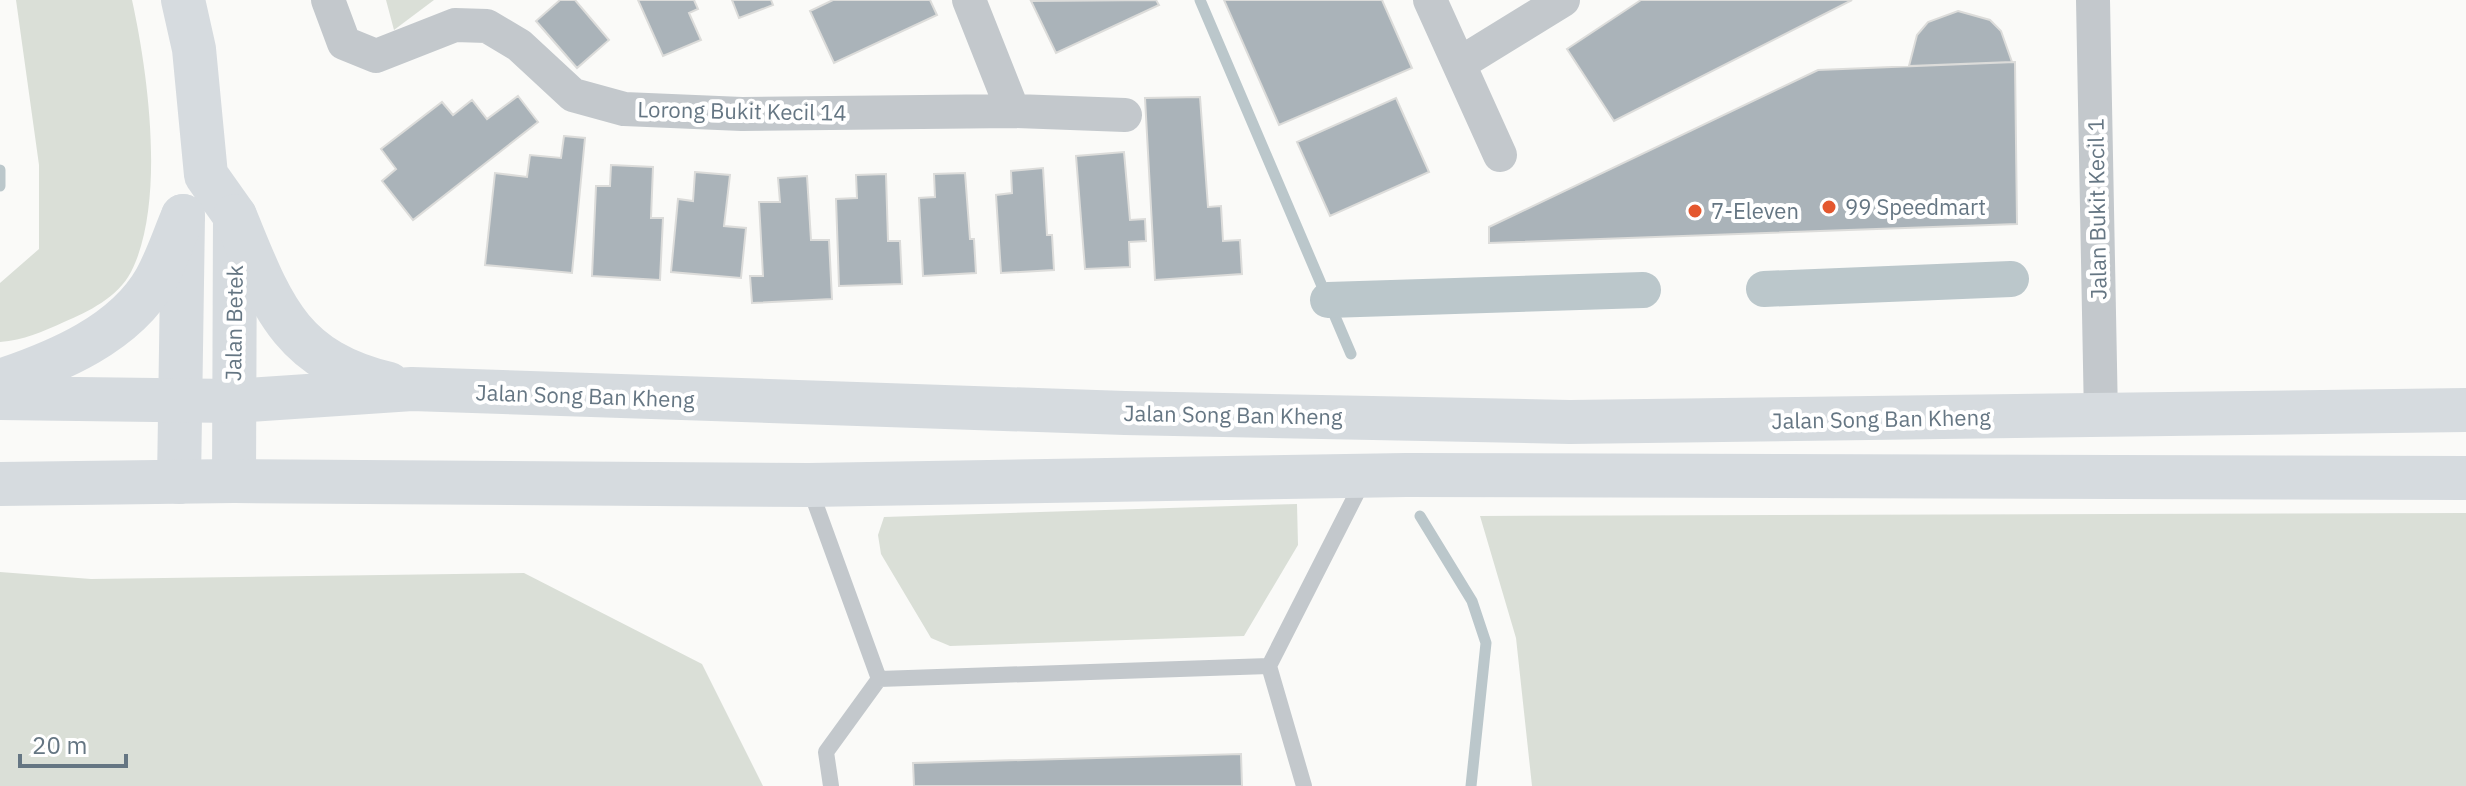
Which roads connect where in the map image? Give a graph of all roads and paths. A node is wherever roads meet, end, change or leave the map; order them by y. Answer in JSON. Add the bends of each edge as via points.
{"nodes":[{"id":1,"x":183,"y":0,"type":"edge"},
{"id":2,"x":328,"y":0,"type":"edge"},
{"id":3,"x":969,"y":0,"type":"edge"},
{"id":4,"x":1430,"y":0,"type":"edge"},
{"id":5,"x":1563,"y":0,"type":"edge"},
{"id":6,"x":2093,"y":0,"type":"edge"},
{"id":7,"x":1459,"y":64,"type":"junction"},
{"id":8,"x":1013,"y":111,"type":"junction"},
{"id":9,"x":1125,"y":115,"type":"dead end"},
{"id":10,"x":1500,"y":155,"type":"dead end"},
{"id":11,"x":206,"y":175,"type":"junction"},
{"id":12,"x":183,"y":216,"type":"junction"},
{"id":13,"x":235,"y":216,"type":"junction"},
{"id":14,"x":0,"y":381,"type":"edge"},
{"id":15,"x":412,"y":389,"type":"junction"},
{"id":16,"x":0,"y":398,"type":"edge"},
{"id":17,"x":233,"y":401,"type":"junction"},
{"id":18,"x":179,"y":402,"type":"junction"},
{"id":19,"x":2466,"y":410,"type":"edge"},
{"id":20,"x":2101,"y":417,"type":"junction"},
{"id":21,"x":1365,"y":476,"type":"junction"},
{"id":22,"x":2466,"y":478,"type":"edge"},
{"id":23,"x":234,"y":481,"type":"junction"},
{"id":24,"x":179,"y":482,"type":"junction"},
{"id":25,"x":0,"y":484,"type":"edge"},
{"id":26,"x":809,"y":485,"type":"junction"},
{"id":27,"x":1269,"y":666,"type":"junction"},
{"id":28,"x":879,"y":679,"type":"junction"},
{"id":29,"x":831,"y":786,"type":"edge"},
{"id":30,"x":1304,"y":786,"type":"edge"}],
"edges":[{"from":1,"to":11,"type":"main road","via":[[194,49]]},
{"from":2,"to":8,"type":"street","name":"Lorong Bukit Kecil 14","via":[[344,43],[376,56],[455,25],[487,26],[519,45],[573,95],[624,109],[742,114]]},
{"from":3,"to":8,"type":"street"},
{"from":4,"to":7,"type":"street"},
{"from":5,"to":7,"type":"street"},
{"from":6,"to":20,"type":"street","name":"Jalan Bukit Kecil 1"},
{"from":7,"to":10,"type":"street"},
{"from":8,"to":9,"type":"street","name":"Lorong Bukit Kecil 14"},
{"from":11,"to":12,"type":"main road"},
{"from":11,"to":13,"type":"main road"},
{"from":12,"to":14,"type":"main road","via":[[155,280],[125,319],[81,346]]},
{"from":12,"to":18,"type":"main road"},
{"from":13,"to":15,"type":"main road","via":[[278,314],[300,341],[357,376]]},
{"from":13,"to":17,"type":"main road","name":"Jalan Betek"},
{"from":15,"to":17,"type":"main road","name":"Jalan Song Ban Kheng"},
{"from":15,"to":20,"type":"main road","name":"Jalan Song Ban Kheng","via":[[1555,422]]},
{"from":16,"to":18,"type":"main road","name":"Jalan Song Ban Kheng"},
{"from":17,"to":18,"type":"main road","name":"Jalan Song Ban Kheng"},
{"from":17,"to":23,"type":"main road","name":"Jalan Betek"},
{"from":18,"to":24,"type":"main road"},
{"from":19,"to":20,"type":"main road","name":"Jalan Song Ban Kheng"},
{"from":21,"to":22,"type":"main road"},
{"from":21,"to":26,"type":"main road"},
{"from":21,"to":27,"type":"lane"},
{"from":23,"to":24,"type":"main road"},
{"from":23,"to":26,"type":"main road"},
{"from":24,"to":25,"type":"main road"},
{"from":26,"to":28,"type":"lane"},
{"from":27,"to":28,"type":"lane"},
{"from":27,"to":30,"type":"lane"},
{"from":28,"to":29,"type":"lane","via":[[826,752]]}]}
